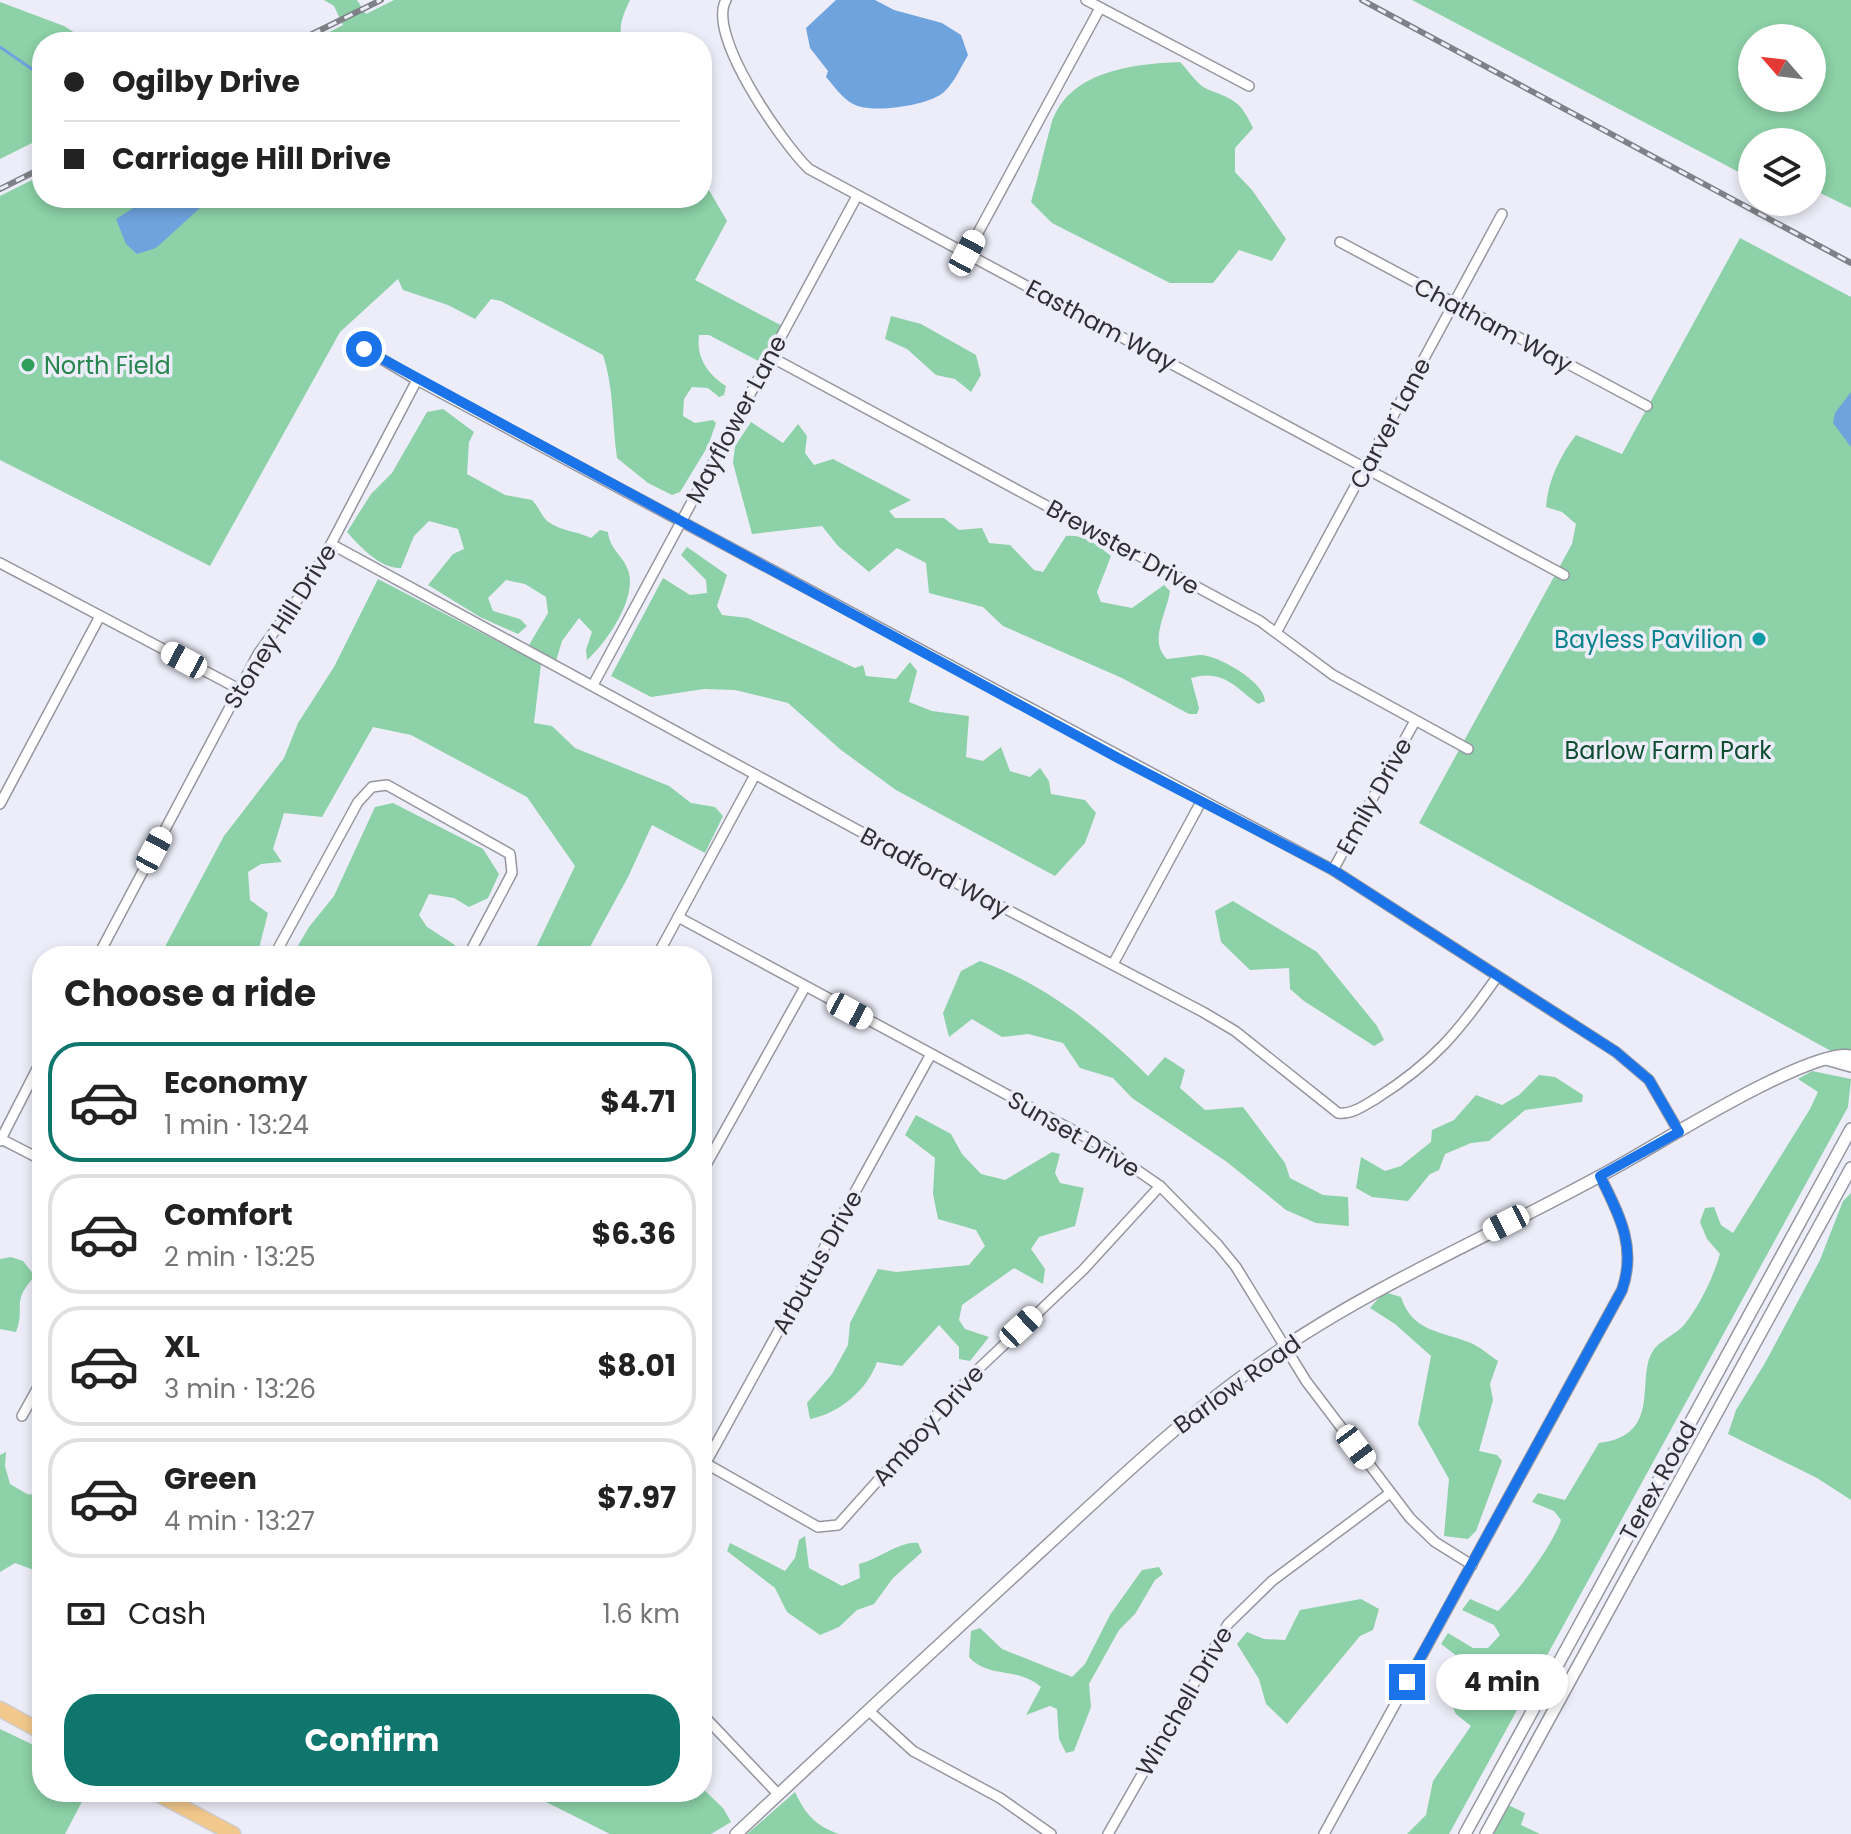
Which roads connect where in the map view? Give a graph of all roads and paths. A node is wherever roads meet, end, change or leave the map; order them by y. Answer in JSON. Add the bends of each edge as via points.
{"nodes":[{"id":1,"x":726,"y":0,"type":"edge"},
{"id":2,"x":1086,"y":0,"type":"edge"},
{"id":3,"x":1100,"y":8,"type":"junction"},
{"id":4,"x":1249,"y":86,"type":"dead end"},
{"id":5,"x":857,"y":196,"type":"junction"},
{"id":6,"x":1502,"y":214,"type":"dead end"},
{"id":7,"x":1340,"y":242,"type":"dead end"},
{"id":8,"x":967,"y":253,"type":"junction"},
{"id":9,"x":1454,"y":305,"type":"junction"},
{"id":10,"x":358,"y":345,"type":"dead end"},
{"id":11,"x":771,"y":357,"type":"junction"},
{"id":12,"x":417,"y":380,"type":"junction"},
{"id":13,"x":1647,"y":406,"type":"dead end"},
{"id":14,"x":1365,"y":468,"type":"junction"},
{"id":15,"x":682,"y":521,"type":"junction"},
{"id":16,"x":331,"y":544,"type":"junction"},
{"id":17,"x":0,"y":563,"type":"edge"},
{"id":18,"x":1564,"y":575,"type":"dead end"},
{"id":19,"x":100,"y":616,"type":"junction"},
{"id":20,"x":1277,"y":631,"type":"junction"},
{"id":21,"x":593,"y":685,"type":"junction"},
{"id":22,"x":239,"y":689,"type":"junction"},
{"id":23,"x":1415,"y":721,"type":"junction"},
{"id":24,"x":1468,"y":749,"type":"dead end"},
{"id":25,"x":755,"y":775,"type":"junction"},
{"id":26,"x":1202,"y":800,"type":"junction"},
{"id":27,"x":0,"y":804,"type":"edge"},
{"id":28,"x":1333,"y":870,"type":"junction"},
{"id":29,"x":678,"y":917,"type":"junction"},
{"id":30,"x":103,"y":946,"type":"edge"},
{"id":31,"x":279,"y":946,"type":"edge"},
{"id":32,"x":473,"y":946,"type":"edge"},
{"id":33,"x":662,"y":946,"type":"edge"},
{"id":34,"x":1113,"y":964,"type":"junction"},
{"id":35,"x":1497,"y":977,"type":"junction"},
{"id":36,"x":805,"y":987,"type":"junction"},
{"id":37,"x":931,"y":1054,"type":"junction"},
{"id":38,"x":1851,"y":1056,"type":"edge"},
{"id":39,"x":1825,"y":1059,"type":"junction"},
{"id":40,"x":1851,"y":1066,"type":"edge"},
{"id":41,"x":32,"y":1078,"type":"edge"},
{"id":42,"x":1851,"y":1129,"type":"edge"},
{"id":43,"x":1679,"y":1132,"type":"junction"},
{"id":44,"x":0,"y":1140,"type":"edge"},
{"id":45,"x":1848,"y":1142,"type":"edge"},
{"id":46,"x":712,"y":1154,"type":"edge"},
{"id":47,"x":32,"y":1155,"type":"edge"},
{"id":48,"x":1851,"y":1168,"type":"edge"},
{"id":49,"x":1600,"y":1176,"type":"junction"},
{"id":50,"x":1160,"y":1186,"type":"junction"},
{"id":51,"x":1283,"y":1348,"type":"junction"},
{"id":52,"x":32,"y":1398,"type":"edge"},
{"id":53,"x":22,"y":1416,"type":"dead end"},
{"id":54,"x":712,"y":1451,"type":"edge"},
{"id":55,"x":712,"y":1470,"type":"edge"},
{"id":56,"x":1390,"y":1493,"type":"junction"},
{"id":57,"x":1472,"y":1565,"type":"junction"},
{"id":58,"x":1570,"y":1641,"type":"junction"},
{"id":59,"x":1587,"y":1650,"type":"junction"},
{"id":60,"x":0,"y":1709,"type":"edge"},
{"id":61,"x":868,"y":1710,"type":"junction"},
{"id":62,"x":712,"y":1725,"type":"edge"},
{"id":63,"x":32,"y":1727,"type":"edge"},
{"id":64,"x":1490,"y":1789,"type":"junction"},
{"id":65,"x":778,"y":1794,"type":"junction"},
{"id":66,"x":1506,"y":1797,"type":"junction"},
{"id":67,"x":173,"y":1802,"type":"edge"},
{"id":68,"x":233,"y":1834,"type":"edge"},
{"id":69,"x":736,"y":1834,"type":"edge"},
{"id":70,"x":1051,"y":1834,"type":"edge"},
{"id":71,"x":1108,"y":1834,"type":"edge"},
{"id":72,"x":1324,"y":1834,"type":"edge"},
{"id":73,"x":1465,"y":1834,"type":"edge"},
{"id":74,"x":1486,"y":1834,"type":"edge"}],
"edges":[{"from":1,"to":5,"type":"street","name":"Eastham Way","via":[[723,16],[730,43],[781,139],[809,169]]},
{"from":2,"to":3,"type":"street"},
{"from":3,"to":4,"type":"street"},
{"from":3,"to":8,"type":"street"},
{"from":5,"to":8,"type":"street","name":"Eastham Way"},
{"from":5,"to":11,"type":"street","name":"Mayflower Lane"},
{"from":6,"to":9,"type":"street","name":"Carver Lane"},
{"from":7,"to":9,"type":"street","name":"Chatham Way"},
{"from":8,"to":14,"type":"street","name":"Eastham Way"},
{"from":9,"to":13,"type":"street","name":"Chatham Way"},
{"from":9,"to":14,"type":"street","name":"Carver Lane"},
{"from":10,"to":12,"type":"street"},
{"from":11,"to":15,"type":"street","name":"Mayflower Lane"},
{"from":11,"to":20,"type":"street","name":"Brewster Drive"},
{"from":12,"to":15,"type":"street"},
{"from":12,"to":16,"type":"street","name":"Stoney Hill Drive"},
{"from":14,"to":18,"type":"street","name":"Eastham Way"},
{"from":14,"to":20,"type":"street","name":"Carver Lane"},
{"from":15,"to":21,"type":"street","name":"Mayflower Lane"},
{"from":15,"to":26,"type":"street"},
{"from":16,"to":21,"type":"street","name":"Bradford Way"},
{"from":16,"to":22,"type":"street","name":"Stoney Hill Drive"},
{"from":17,"to":19,"type":"street"},
{"from":19,"to":22,"type":"street"},
{"from":19,"to":27,"type":"street"},
{"from":20,"to":23,"type":"street","name":"Brewster Drive","via":[[1333,675]]},
{"from":21,"to":25,"type":"street","name":"Bradford Way"},
{"from":22,"to":30,"type":"street","name":"Stoney Hill Drive"},
{"from":23,"to":24,"type":"street","name":"Brewster Drive"},
{"from":23,"to":28,"type":"street","name":"Emily Drive"},
{"from":25,"to":29,"type":"street"},
{"from":25,"to":34,"type":"street","name":"Bradford Way"},
{"from":26,"to":28,"type":"street"},
{"from":26,"to":34,"type":"street"},
{"from":28,"to":35,"type":"street"},
{"from":29,"to":33,"type":"street"},
{"from":29,"to":36,"type":"street","name":"Sunset Drive"},
{"from":31,"to":32,"type":"street","via":[[358,802],[372,787],[387,785],[510,854],[512,873]]},
{"from":34,"to":35,"type":"street","name":"Bradford Way","via":[[1235,1031],[1342,1114],[1429,1063]]},
{"from":35,"to":43,"type":"street","via":[[1634,1066],[1649,1080]]},
{"from":36,"to":37,"type":"street","name":"Sunset Drive"},
{"from":36,"to":46,"type":"street"},
{"from":37,"to":50,"type":"street","name":"Sunset Drive","via":[[1102,1146]]},
{"from":37,"to":54,"type":"street","name":"Arbutus Drive"},
{"from":38,"to":39,"type":"street","name":"Barlow Road"},
{"from":39,"to":40,"type":"street"},
{"from":39,"to":43,"type":"street","name":"Barlow Road","via":[[1792,1071]]},
{"from":41,"to":44,"type":"street"},
{"from":42,"to":45,"type":"street","name":"Terex Road"},
{"from":43,"to":49,"type":"street","name":"Barlow Road"},
{"from":44,"to":47,"type":"street"},
{"from":45,"to":58,"type":"street","name":"Terex Road"},
{"from":48,"to":59,"type":"street","name":"Terex Road"},
{"from":49,"to":51,"type":"street","name":"Barlow Road","via":[[1447,1253]]},
{"from":49,"to":57,"type":"street","via":[[1625,1230],[1630,1255],[1624,1284]]},
{"from":50,"to":51,"type":"street","name":"Sunset Drive","via":[[1236,1267]]},
{"from":50,"to":55,"type":"street","name":"Amboy Drive","via":[[1083,1270],[973,1374],[838,1525],[818,1527]]},
{"from":51,"to":56,"type":"street","name":"Sunset Drive"},
{"from":51,"to":61,"type":"street","name":"Barlow Road","via":[[1181,1424]]},
{"from":52,"to":53,"type":"street"},
{"from":56,"to":57,"type":"street","name":"Sunset Drive","via":[[1423,1532]]},
{"from":56,"to":71,"type":"street","name":"Winchell Drive","via":[[1272,1581],[1228,1624]]},
{"from":57,"to":72,"type":"street"},
{"from":58,"to":59,"type":"street"},
{"from":58,"to":64,"type":"street","name":"Terex Road"},
{"from":59,"to":66,"type":"street","name":"Terex Road"},
{"from":60,"to":63,"type":"main road"},
{"from":61,"to":65,"type":"street","name":"Barlow Road"},
{"from":61,"to":70,"type":"street","via":[[905,1745],[1000,1798]]},
{"from":62,"to":65,"type":"street"},
{"from":64,"to":66,"type":"street"},
{"from":64,"to":73,"type":"street","name":"Terex Road"},
{"from":65,"to":69,"type":"street","name":"Barlow Road"},
{"from":66,"to":74,"type":"street","name":"Terex Road"},
{"from":67,"to":68,"type":"main road"}]}
